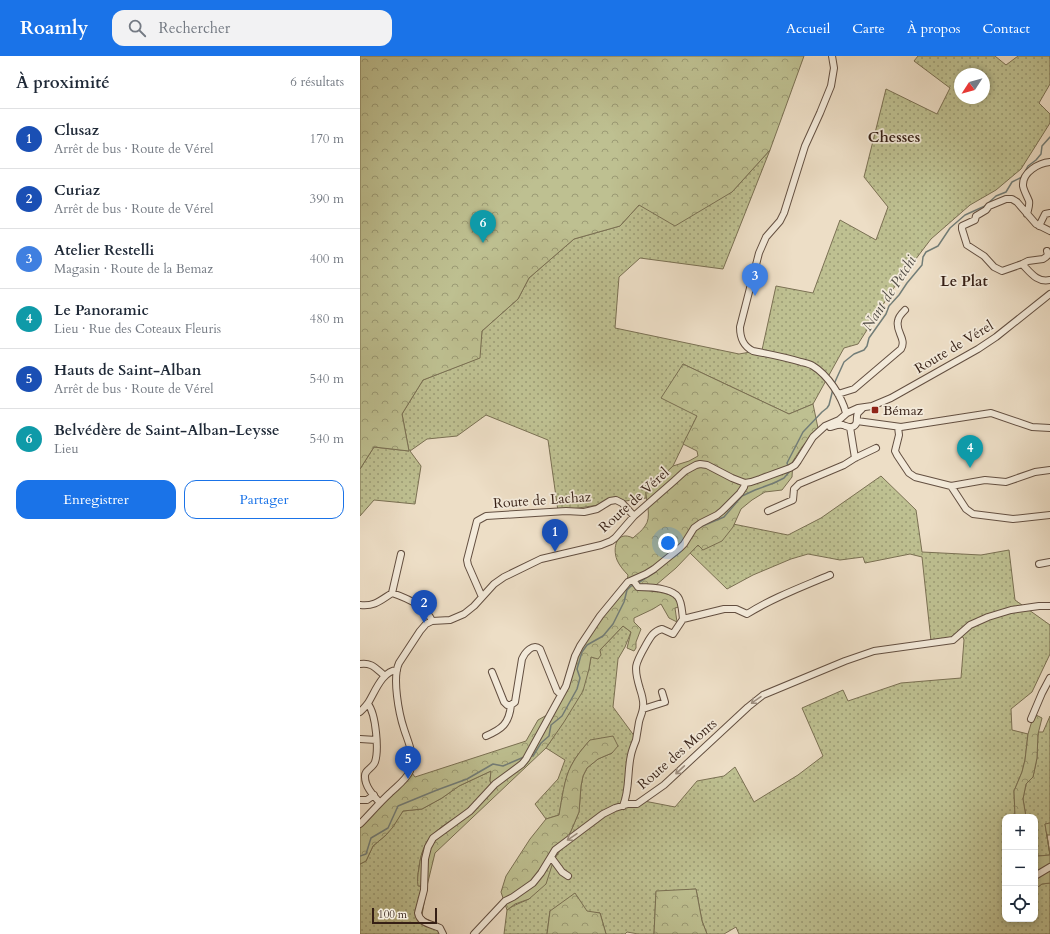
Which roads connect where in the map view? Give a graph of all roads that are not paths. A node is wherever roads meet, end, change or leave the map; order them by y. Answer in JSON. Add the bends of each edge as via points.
{"nodes":[{"id":1,"x":832,"y":56,"type":"edge"},
{"id":2,"x":1050,"y":162,"type":"edge"},
{"id":3,"x":1050,"y":213,"type":"edge"},
{"id":4,"x":1027,"y":214,"type":"junction"},
{"id":5,"x":1039,"y":226,"type":"junction"},
{"id":6,"x":1050,"y":231,"type":"edge"},
{"id":7,"x":1047,"y":251,"type":"dead end"},
{"id":8,"x":1022,"y":264,"type":"junction"},
{"id":9,"x":1050,"y":280,"type":"edge"},
{"id":10,"x":1050,"y":294,"type":"edge"},
{"id":11,"x":905,"y":310,"type":"dead end"},
{"id":12,"x":836,"y":392,"type":"junction"},
{"id":13,"x":864,"y":408,"type":"junction"},
{"id":14,"x":846,"y":414,"type":"junction"},
{"id":15,"x":857,"y":419,"type":"junction"},
{"id":16,"x":847,"y":426,"type":"junction"},
{"id":17,"x":898,"y":427,"type":"junction"},
{"id":18,"x":1050,"y":428,"type":"edge"},
{"id":19,"x":821,"y":430,"type":"junction"},
{"id":20,"x":876,"y":448,"type":"dead end"},
{"id":21,"x":855,"y":458,"type":"junction"},
{"id":22,"x":1050,"y":470,"type":"edge"},
{"id":23,"x":742,"y":482,"type":"junction"},
{"id":24,"x":951,"y":486,"type":"junction"},
{"id":25,"x":768,"y":511,"type":"dead end"},
{"id":26,"x":1050,"y":515,"type":"edge"},
{"id":27,"x":634,"y":516,"type":"junction"},
{"id":28,"x":401,"y":554,"type":"dead end"},
{"id":29,"x":1050,"y":562,"type":"edge"},
{"id":30,"x":1039,"y":564,"type":"dead end"},
{"id":31,"x":830,"y":576,"type":"dead end"},
{"id":32,"x":635,"y":583,"type":"junction"},
{"id":33,"x":392,"y":593,"type":"junction"},
{"id":34,"x":482,"y":597,"type":"junction"},
{"id":35,"x":360,"y":605,"type":"edge"},
{"id":36,"x":1050,"y":606,"type":"edge"},
{"id":37,"x":683,"y":619,"type":"junction"},
{"id":38,"x":432,"y":621,"type":"junction"},
{"id":39,"x":360,"y":664,"type":"edge"},
{"id":40,"x":396,"y":670,"type":"junction"},
{"id":41,"x":492,"y":672,"type":"dead end"},
{"id":42,"x":385,"y":676,"type":"junction"},
{"id":43,"x":1050,"y":678,"type":"edge"},
{"id":44,"x":662,"y":692,"type":"dead end"},
{"id":45,"x":561,"y":695,"type":"junction"},
{"id":46,"x":368,"y":704,"type":"junction"},
{"id":47,"x":511,"y":705,"type":"junction"},
{"id":48,"x":643,"y":709,"type":"junction"},
{"id":49,"x":360,"y":712,"type":"edge"},
{"id":50,"x":1031,"y":719,"type":"dead end"},
{"id":51,"x":486,"y":736,"type":"dead end"},
{"id":52,"x":360,"y":739,"type":"edge"},
{"id":53,"x":376,"y":740,"type":"junction"},
{"id":54,"x":374,"y":795,"type":"junction"},
{"id":55,"x":360,"y":800,"type":"edge"},
{"id":56,"x":380,"y":803,"type":"junction"},
{"id":57,"x":623,"y":806,"type":"junction"},
{"id":58,"x":360,"y":824,"type":"edge"},
{"id":59,"x":551,"y":857,"type":"junction"},
{"id":60,"x":1050,"y":867,"type":"edge"},
{"id":61,"x":1038,"y":874,"type":"edge"},
{"id":62,"x":568,"y":876,"type":"dead end"},
{"id":63,"x":443,"y":934,"type":"edge"},
{"id":64,"x":474,"y":934,"type":"edge"}],
"edges":[{"from":1,"to":12,"type":"street","via":[[834,68],[831,86],[805,146],[784,213],[766,237],[759,253],[740,333],[741,340],[753,351],[812,365],[824,374]]},
{"from":2,"to":4,"type":"street","via":[[1040,164],[1026,175],[1023,186],[1029,201]]},
{"from":3,"to":5,"type":"street","via":[[1046,214]]},
{"from":4,"to":5,"type":"street"},
{"from":4,"to":8,"type":"street","via":[[1017,202],[1006,199],[990,206],[976,216],[975,220],[962,226],[967,245],[984,256],[994,268],[1002,271]]},
{"from":5,"to":6,"type":"street"},
{"from":7,"to":8,"type":"street","via":[[1048,255],[1043,259]]},
{"from":8,"to":9,"type":"street","via":[[1034,277]]},
{"from":10,"to":13,"type":"street","name":"Route de Vérel","via":[[978,349],[891,398]]},
{"from":11,"to":12,"type":"street","via":[[898,320],[903,341],[901,349],[854,389]]},
{"from":12,"to":14,"type":"street"},
{"from":13,"to":14,"type":"street","name":"Route de Vérel"},
{"from":13,"to":15,"type":"street","via":[[858,412]]},
{"from":14,"to":15,"type":"street","via":[[854,414]]},
{"from":14,"to":16,"type":"street","via":[[842,422]]},
{"from":14,"to":19,"type":"street","name":"Route de Vérel"},
{"from":15,"to":16,"type":"street","via":[[855,426]]},
{"from":15,"to":17,"type":"street"},
{"from":16,"to":19,"type":"street"},
{"from":16,"to":21,"type":"street"},
{"from":17,"to":18,"type":"street","via":[[991,413],[1032,426]]},
{"from":17,"to":24,"type":"street","via":[[895,452],[909,473],[915,477]]},
{"from":19,"to":23,"type":"street","name":"Route de Vérel","via":[[813,437],[795,465],[751,482]]},
{"from":20,"to":21,"type":"street"},
{"from":21,"to":25,"type":"street","via":[[799,484],[794,489],[793,500]]},
{"from":22,"to":24,"type":"street","via":[[1035,472],[1006,482],[985,480]]},
{"from":23,"to":27,"type":"street","name":"Route de Vérel","via":[[712,467],[696,465],[685,471]]},
{"from":23,"to":32,"type":"street","via":[[736,497],[722,511],[694,528],[684,544]]},
{"from":24,"to":26,"type":"street","via":[[966,509],[973,514],[1013,519]]},
{"from":27,"to":34,"type":"street","name":"Route de Vérel","via":[[611,541],[526,565],[494,584]]},
{"from":27,"to":34,"type":"street","name":"Route de Lachaz","via":[[616,500],[584,512],[537,512],[482,518],[477,521],[467,560]]},
{"from":28,"to":33,"type":"street"},
{"from":29,"to":30,"type":"street"},
{"from":31,"to":37,"type":"street","via":[[779,597],[747,614],[736,609],[724,609]]},
{"from":32,"to":37,"type":"street","via":[[672,592],[678,596]]},
{"from":32,"to":45,"type":"street","via":[[628,582],[580,646]]},
{"from":33,"to":35,"type":"street","via":[[377,603]]},
{"from":33,"to":38,"type":"street","via":[[418,605]]},
{"from":34,"to":38,"type":"street","name":"Route de Vérel","via":[[464,614],[450,620]]},
{"from":36,"to":57,"type":"street","name":"Route des Monts","one_way":true,"via":[[1011,610],[988,617],[970,625],[953,640],[874,651],[763,696],[748,706],[664,785],[637,804]]},
{"from":37,"to":48,"type":"street","via":[[673,634],[662,629],[652,634],[638,659],[636,668]]},
{"from":38,"to":40,"type":"street","via":[[423,627]]},
{"from":39,"to":42,"type":"street","via":[[368,663]]},
{"from":40,"to":42,"type":"street"},
{"from":40,"to":56,"type":"street","via":[[397,697],[412,761],[407,777]]},
{"from":41,"to":47,"type":"street","via":[[504,702]]},
{"from":42,"to":46,"type":"street"},
{"from":43,"to":50,"type":"street"},
{"from":44,"to":48,"type":"street","via":[[666,702]]},
{"from":45,"to":47,"type":"street","via":[[540,649],[536,646],[527,651],[522,659],[515,702]]},
{"from":45,"to":63,"type":"street","via":[[522,764],[495,784],[470,811],[430,842],[425,859],[424,890],[418,913],[423,922],[440,928]]},
{"from":46,"to":49,"type":"street"},
{"from":46,"to":53,"type":"street","via":[[375,723]]},
{"from":47,"to":51,"type":"street","via":[[510,715],[502,727]]},
{"from":48,"to":57,"type":"street","via":[[631,754],[627,797]]},
{"from":52,"to":53,"type":"street"},
{"from":53,"to":54,"type":"street","via":[[376,760],[365,773],[367,785]]},
{"from":54,"to":55,"type":"street","via":[[367,800]]},
{"from":54,"to":56,"type":"street"},
{"from":56,"to":58,"type":"street"},
{"from":57,"to":59,"type":"street","name":"Route des Monts","one_way":true,"via":[[603,814],[554,850]]},
{"from":59,"to":62,"type":"street"},
{"from":59,"to":64,"type":"street","name":"Route des Monts","via":[[533,883],[505,901]]},
{"from":60,"to":61,"type":"street"}]}
